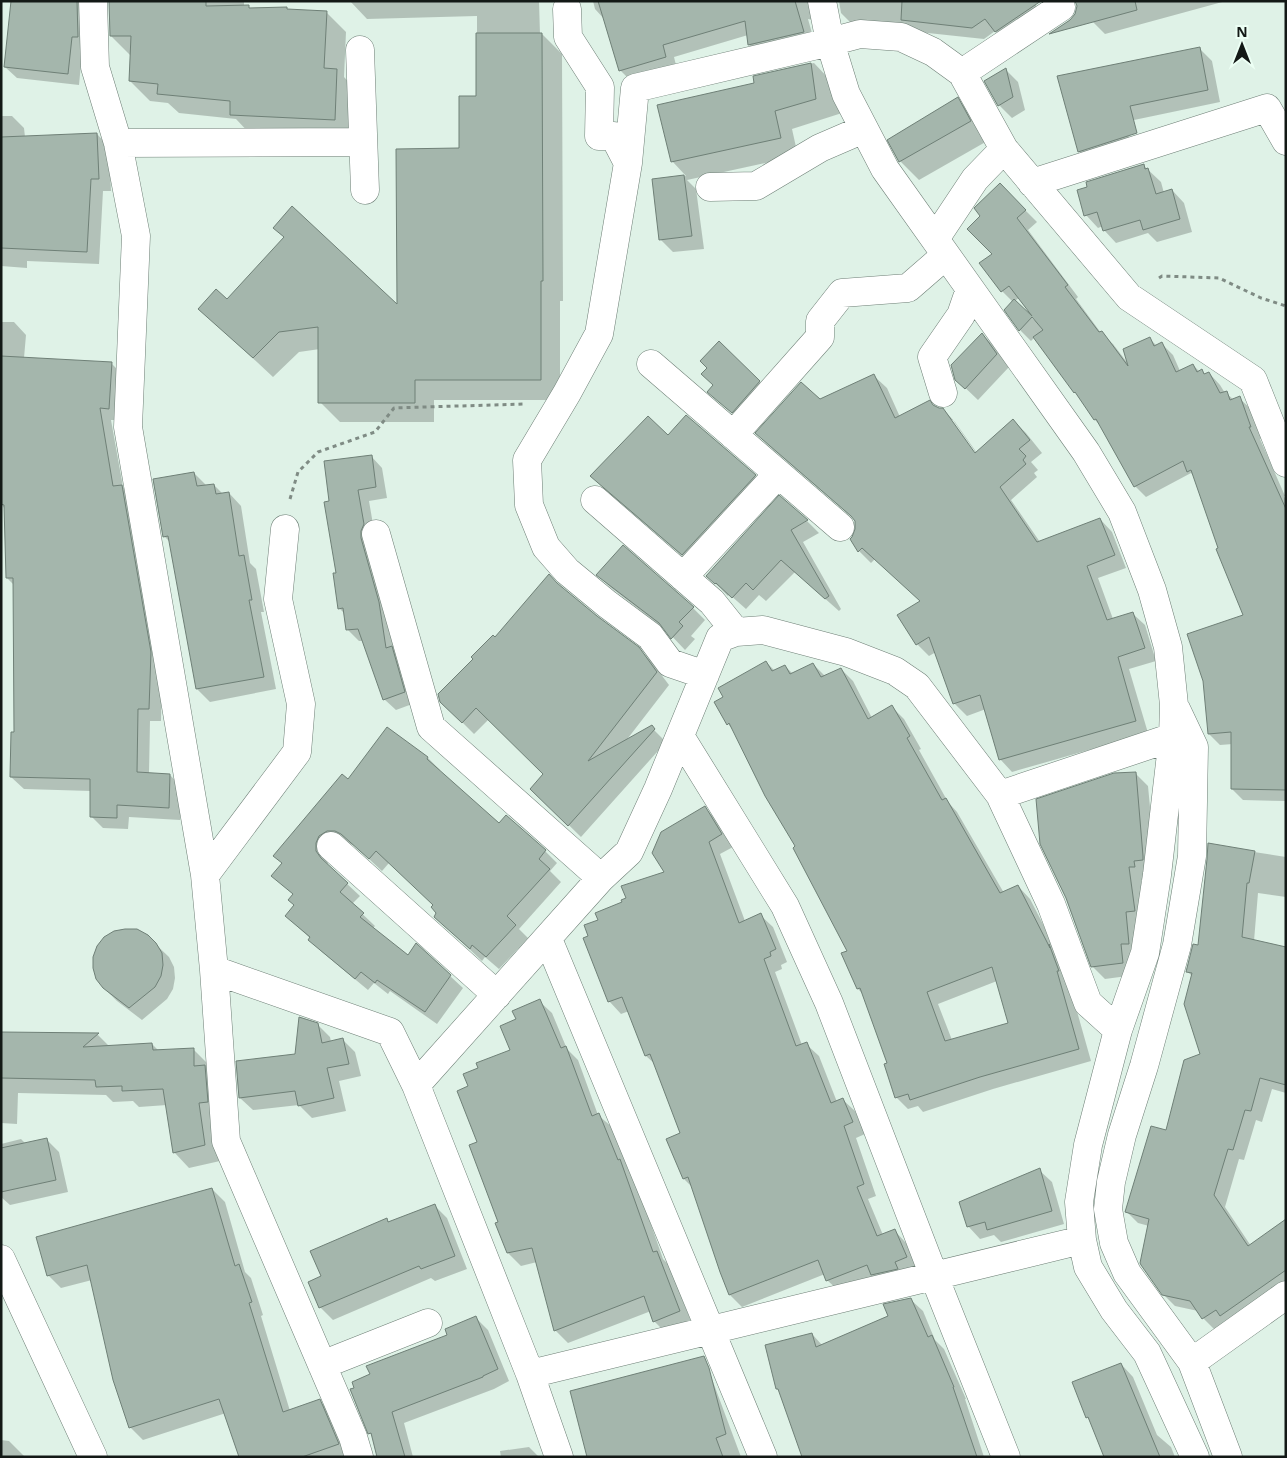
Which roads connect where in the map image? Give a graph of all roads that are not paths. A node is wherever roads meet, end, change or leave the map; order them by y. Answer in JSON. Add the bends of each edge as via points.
{"nodes":[{"id":1,"x":93,"y":1,"type":"edge"},
{"id":2,"x":822,"y":1,"type":"edge"},
{"id":3,"x":1057,"y":1,"type":"edge"},
{"id":4,"x":567,"y":9,"type":"dead end"},
{"id":5,"x":830,"y":42,"type":"junction"},
{"id":6,"x":360,"y":50,"type":"dead end"},
{"id":7,"x":962,"y":73,"type":"junction"},
{"id":8,"x":864,"y":129,"type":"junction"},
{"id":9,"x":1286,"y":141,"type":"edge"},
{"id":10,"x":363,"y":142,"type":"junction"},
{"id":11,"x":118,"y":143,"type":"junction"},
{"id":12,"x":1004,"y":150,"type":"junction"},
{"id":13,"x":628,"y":163,"type":"junction"},
{"id":14,"x":1032,"y":183,"type":"junction"},
{"id":15,"x":710,"y":187,"type":"dead end"},
{"id":16,"x":365,"y":190,"type":"dead end"},
{"id":17,"x":940,"y":247,"type":"junction"},
{"id":18,"x":970,"y":289,"type":"junction"},
{"id":19,"x":651,"y":364,"type":"dead end"},
{"id":20,"x":943,"y":393,"type":"dead end"},
{"id":21,"x":733,"y":435,"type":"junction"},
{"id":22,"x":1286,"y":463,"type":"edge"},
{"id":23,"x":778,"y":474,"type":"junction"},
{"id":24,"x":595,"y":500,"type":"dead end"},
{"id":25,"x":840,"y":527,"type":"dead end"},
{"id":26,"x":285,"y":529,"type":"road end"},
{"id":27,"x":376,"y":534,"type":"dead end"},
{"id":28,"x":683,"y":577,"type":"junction"},
{"id":29,"x":736,"y":632,"type":"junction"},
{"id":30,"x":705,"y":674,"type":"junction"},
{"id":31,"x":1174,"y":705,"type":"junction"},
{"id":32,"x":680,"y":736,"type":"junction"},
{"id":33,"x":1173,"y":737,"type":"junction"},
{"id":34,"x":1000,"y":795,"type":"junction"},
{"id":35,"x":330,"y":846,"type":"dead end"},
{"id":36,"x":205,"y":875,"type":"junction"},
{"id":37,"x":601,"y":878,"type":"junction"},
{"id":38,"x":548,"y":938,"type":"junction"},
{"id":39,"x":214,"y":970,"type":"junction"},
{"id":40,"x":497,"y":995,"type":"junction"},
{"id":41,"x":1118,"y":1030,"type":"junction"},
{"id":42,"x":416,"y":1085,"type":"junction"},
{"id":43,"x":1082,"y":1240,"type":"junction"},
{"id":44,"x":1,"y":1259,"type":"edge"},
{"id":45,"x":934,"y":1276,"type":"junction"},
{"id":46,"x":1286,"y":1295,"type":"edge"},
{"id":47,"x":12,"y":1309,"type":"edge"},
{"id":48,"x":428,"y":1323,"type":"dead end"},
{"id":49,"x":711,"y":1330,"type":"junction"},
{"id":50,"x":1192,"y":1362,"type":"junction"},
{"id":51,"x":322,"y":1365,"type":"junction"},
{"id":52,"x":530,"y":1374,"type":"junction"},
{"id":53,"x":93,"y":1457,"type":"edge"},
{"id":54,"x":359,"y":1457,"type":"edge"},
{"id":55,"x":559,"y":1457,"type":"edge"},
{"id":56,"x":763,"y":1457,"type":"edge"},
{"id":57,"x":1006,"y":1457,"type":"edge"},
{"id":58,"x":1195,"y":1457,"type":"edge"},
{"id":59,"x":1228,"y":1457,"type":"edge"}],
"edges":[{"from":1,"to":11,"type":"street","via":[[95,67]]},
{"from":2,"to":5,"type":"street"},
{"from":3,"to":7,"type":"street","via":[[1061,8]]},
{"from":4,"to":13,"type":"street","via":[[568,37],[600,87],[598,136],[614,136]]},
{"from":5,"to":7,"type":"street","via":[[860,34],[901,37],[933,52]]},
{"from":5,"to":8,"type":"street","via":[[846,94]]},
{"from":5,"to":13,"type":"street","via":[[634,88]]},
{"from":6,"to":10,"type":"street"},
{"from":7,"to":12,"type":"street"},
{"from":8,"to":15,"type":"street","via":[[820,148],[756,186]]},
{"from":8,"to":17,"type":"street","via":[[885,169]]},
{"from":9,"to":14,"type":"street","via":[[1267,108]]},
{"from":10,"to":11,"type":"street"},
{"from":10,"to":16,"type":"street"},
{"from":11,"to":36,"type":"street","via":[[136,236],[128,427]]},
{"from":12,"to":14,"type":"street"},
{"from":12,"to":17,"type":"street","via":[[976,179]]},
{"from":13,"to":30,"type":"street","via":[[599,334],[527,460],[529,505],[546,547],[567,572],[650,636],[670,662]]},
{"from":14,"to":22,"type":"street","via":[[1129,297],[1253,380]]},
{"from":17,"to":18,"type":"street"},
{"from":17,"to":21,"type":"street","via":[[908,288],[842,293],[820,321],[820,337]]},
{"from":18,"to":20,"type":"street","via":[[961,315],[932,357]]},
{"from":18,"to":31,"type":"street","via":[[1086,452],[1122,512],[1152,590],[1168,647]]},
{"from":19,"to":21,"type":"street"},
{"from":21,"to":23,"type":"street"},
{"from":23,"to":25,"type":"street"},
{"from":23,"to":28,"type":"street"},
{"from":24,"to":28,"type":"street"},
{"from":26,"to":36,"type":"street","via":[[278,599],[301,704],[297,752]]},
{"from":27,"to":37,"type":"street","via":[[431,727]]},
{"from":28,"to":29,"type":"street","via":[[712,602]]},
{"from":29,"to":30,"type":"street","via":[[720,638]]},
{"from":29,"to":34,"type":"street","via":[[763,630],[846,652],[895,670],[916,686]]},
{"from":30,"to":32,"type":"street"},
{"from":31,"to":33,"type":"street"},
{"from":31,"to":50,"type":"street","via":[[1194,747],[1192,856],[1178,945],[1122,1135],[1108,1209],[1114,1243],[1127,1274]]},
{"from":32,"to":37,"type":"street","via":[[629,852]]},
{"from":32,"to":45,"type":"street","via":[[785,906],[829,1003]]},
{"from":33,"to":34,"type":"street"},
{"from":33,"to":41,"type":"street","via":[[1145,953]]},
{"from":34,"to":41,"type":"street","via":[[1051,904],[1088,1003]]},
{"from":35,"to":40,"type":"street"},
{"from":36,"to":39,"type":"street"},
{"from":37,"to":38,"type":"street"},
{"from":38,"to":40,"type":"street"},
{"from":38,"to":49,"type":"street"},
{"from":39,"to":42,"type":"street","via":[[390,1032]]},
{"from":39,"to":51,"type":"street","via":[[226,1141]]},
{"from":40,"to":42,"type":"street"},
{"from":41,"to":43,"type":"street","via":[[1088,1145],[1079,1202]]},
{"from":42,"to":52,"type":"street"},
{"from":43,"to":45,"type":"street"},
{"from":43,"to":58,"type":"street","via":[[1088,1267],[1114,1310],[1147,1352]]},
{"from":44,"to":47,"type":"street"},
{"from":45,"to":49,"type":"street"},
{"from":45,"to":57,"type":"street"},
{"from":46,"to":50,"type":"street"},
{"from":47,"to":53,"type":"street"},
{"from":48,"to":51,"type":"street"},
{"from":49,"to":52,"type":"street"},
{"from":49,"to":56,"type":"street"},
{"from":50,"to":59,"type":"street"},
{"from":51,"to":54,"type":"street"},
{"from":52,"to":55,"type":"street"}]}
